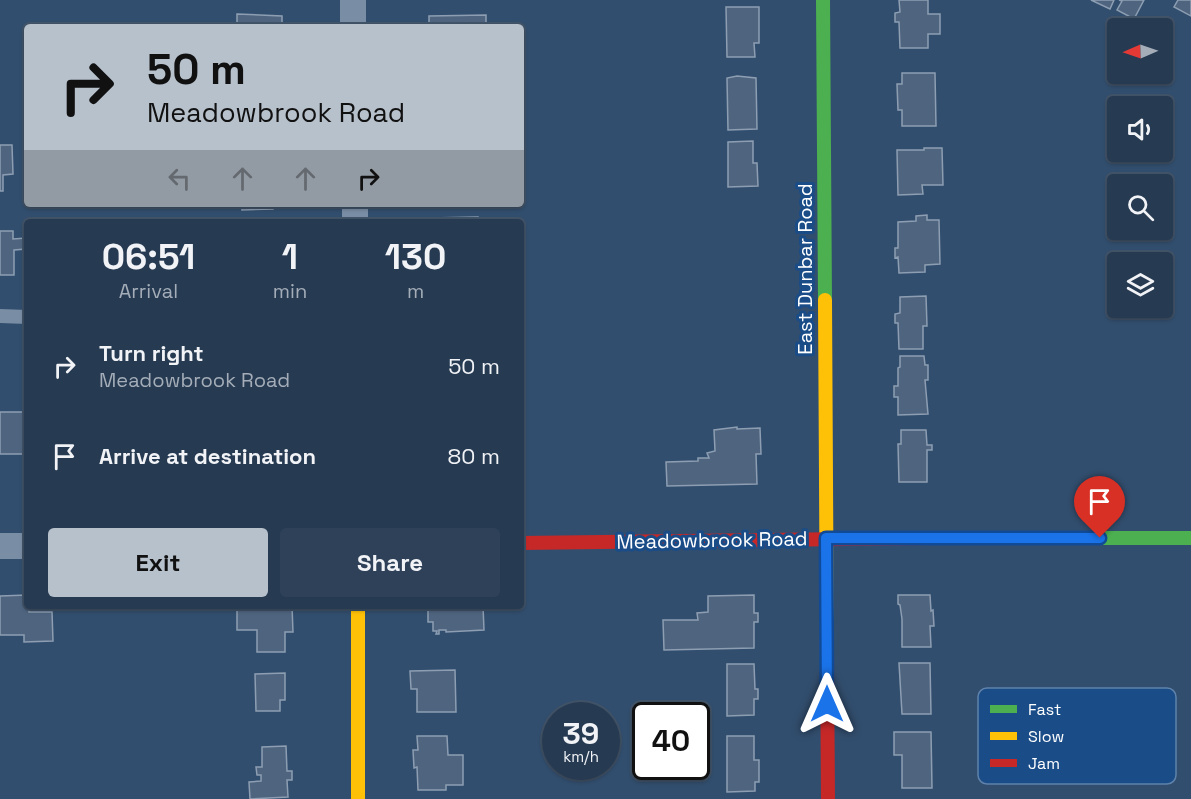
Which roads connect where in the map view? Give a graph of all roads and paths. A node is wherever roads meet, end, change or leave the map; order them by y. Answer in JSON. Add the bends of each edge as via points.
{"nodes":[{"id":1,"x":353,"y":0,"type":"edge"},
{"id":2,"x":824,"y":0,"type":"edge"},
{"id":3,"x":353,"y":24,"type":"edge"},
{"id":4,"x":0,"y":316,"type":"edge"},
{"id":5,"x":24,"y":317,"type":"edge"},
{"id":6,"x":826,"y":538,"type":"junction"},
{"id":7,"x":1191,"y":538,"type":"edge"},
{"id":8,"x":524,"y":543,"type":"edge"},
{"id":9,"x":0,"y":546,"type":"edge"},
{"id":10,"x":24,"y":546,"type":"edge"},
{"id":11,"x":358,"y":609,"type":"edge"},
{"id":12,"x":358,"y":799,"type":"edge"},
{"id":13,"x":828,"y":799,"type":"edge"}],
"edges":[{"from":1,"to":3,"type":"street"},
{"from":2,"to":6,"type":"street","name":"East Dunbar Road"},
{"from":4,"to":5,"type":"lane"},
{"from":6,"to":7,"type":"street","name":"Meadowbrook Road"},
{"from":6,"to":8,"type":"street","name":"Meadowbrook Road"},
{"from":6,"to":13,"type":"street","name":"East Dunbar Road"},
{"from":9,"to":10,"type":"street"},
{"from":11,"to":12,"type":"street"}]}
